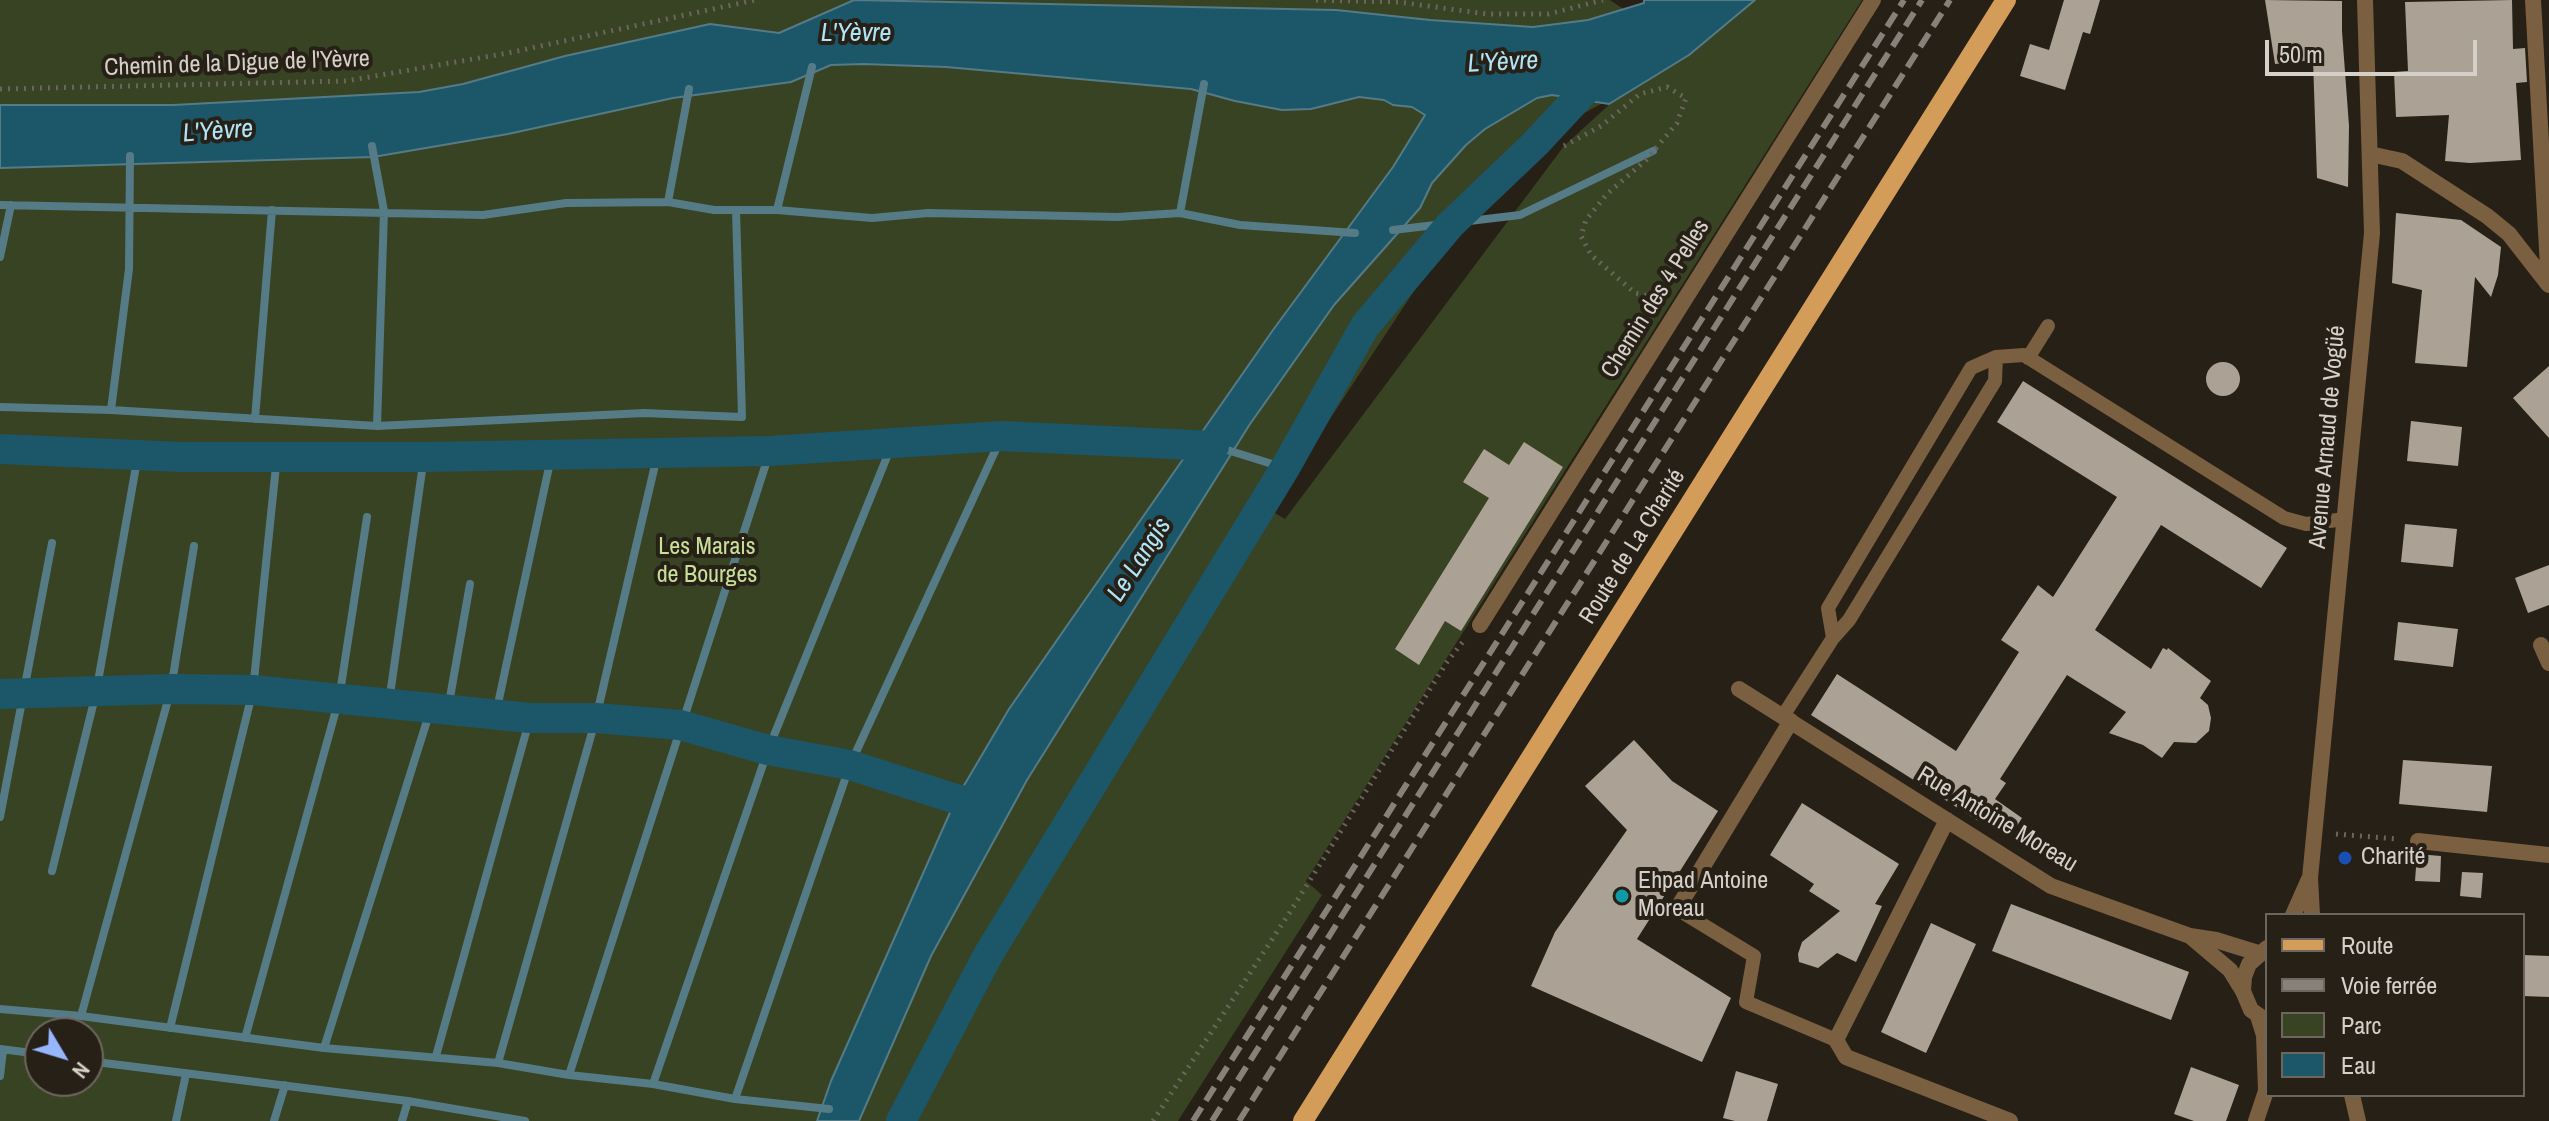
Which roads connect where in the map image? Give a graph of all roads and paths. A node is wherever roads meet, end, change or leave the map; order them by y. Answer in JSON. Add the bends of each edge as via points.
{"nodes":[{"id":1,"x":755,"y":0,"type":"edge"},
{"id":2,"x":1316,"y":0,"type":"edge"},
{"id":3,"x":1603,"y":0,"type":"edge"},
{"id":4,"x":1873,"y":0,"type":"edge"},
{"id":5,"x":2006,"y":0,"type":"edge"},
{"id":6,"x":2365,"y":0,"type":"edge"},
{"id":7,"x":2533,"y":0,"type":"edge"},
{"id":8,"x":2542,"y":36,"type":"edge"},
{"id":9,"x":0,"y":89,"type":"edge"},
{"id":10,"x":1564,"y":146,"type":"dead end"},
{"id":11,"x":2370,"y":154,"type":"junction"},
{"id":12,"x":2549,"y":285,"type":"edge"},
{"id":13,"x":1682,"y":303,"type":"junction"},
{"id":14,"x":2048,"y":326,"type":"dead end"},
{"id":15,"x":1996,"y":357,"type":"junction"},
{"id":16,"x":2028,"y":358,"type":"junction"},
{"id":17,"x":2345,"y":519,"type":"junction"},
{"id":18,"x":1480,"y":625,"type":"joint"},
{"id":19,"x":1833,"y":638,"type":"junction"},
{"id":20,"x":2541,"y":645,"type":"dead end"},
{"id":21,"x":2549,"y":663,"type":"edge"},
{"id":22,"x":1739,"y":689,"type":"dead end"},
{"id":23,"x":1787,"y":718,"type":"junction"},
{"id":24,"x":1947,"y":820,"type":"junction"},
{"id":25,"x":2314,"y":833,"type":"junction"},
{"id":26,"x":2418,"y":841,"type":"joint"},
{"id":27,"x":2549,"y":855,"type":"edge"},
{"id":28,"x":2310,"y":878,"type":"junction"},
{"id":29,"x":1677,"y":909,"type":"joint"},
{"id":30,"x":2294,"y":913,"type":"edge"},
{"id":31,"x":2312,"y":913,"type":"edge"},
{"id":32,"x":2190,"y":936,"type":"junction"},
{"id":33,"x":2263,"y":950,"type":"edge"},
{"id":34,"x":2243,"y":991,"type":"junction"},
{"id":35,"x":2262,"y":1019,"type":"edge"},
{"id":36,"x":1836,"y":1040,"type":"junction"},
{"id":37,"x":2265,"y":1062,"type":"edge"},
{"id":38,"x":2265,"y":1092,"type":"edge"},
{"id":39,"x":2352,"y":1097,"type":"edge"},
{"id":40,"x":1153,"y":1121,"type":"edge"},
{"id":41,"x":1303,"y":1121,"type":"edge"},
{"id":42,"x":2010,"y":1121,"type":"edge"},
{"id":43,"x":2256,"y":1121,"type":"edge"},
{"id":44,"x":2358,"y":1121,"type":"edge"}],
"edges":[{"from":1,"to":9,"type":"path","name":"Chemin de la Digue de l'Yèvre","via":[[508,53],[346,81]]},
{"from":2,"to":3,"type":"path","via":[[1549,14]]},
{"from":4,"to":13,"type":"street","name":"Chemin des 4 Pelles"},
{"from":5,"to":41,"type":"main road","name":"Route de La Charité"},
{"from":6,"to":11,"type":"street","name":"Avenue Arnaud de Vogüé"},
{"from":7,"to":8,"type":"street"},
{"from":8,"to":12,"type":"street"},
{"from":10,"to":13,"type":"path","via":[[1601,126],[1640,94],[1667,87],[1686,98],[1677,123],[1607,194],[1586,220],[1581,236],[1591,255],[1635,293]]},
{"from":11,"to":12,"type":"street","via":[[2402,161],[2487,216],[2509,234]]},
{"from":11,"to":17,"type":"street","name":"Avenue Arnaud de Vogüé","via":[[2372,233]]},
{"from":13,"to":18,"type":"street","name":"Chemin des 4 Pelles"},
{"from":14,"to":16,"type":"lane"},
{"from":15,"to":16,"type":"lane"},
{"from":15,"to":19,"type":"lane","via":[[1995,381]]},
{"from":15,"to":19,"type":"lane","via":[[1971,368],[1828,608]]},
{"from":16,"to":17,"type":"lane","via":[[2284,518],[2306,524]]},
{"from":17,"to":25,"type":"street","name":"Avenue Arnaud de Vogüé"},
{"from":18,"to":40,"type":"path","via":[[1447,662]]},
{"from":19,"to":23,"type":"lane"},
{"from":20,"to":21,"type":"street"},
{"from":22,"to":23,"type":"street","name":"Rue Antoine Moreau"},
{"from":23,"to":24,"type":"street","name":"Rue Antoine Moreau"},
{"from":23,"to":29,"type":"street"},
{"from":24,"to":32,"type":"street","name":"Rue Antoine Moreau","via":[[2051,886]]},
{"from":24,"to":36,"type":"street"},
{"from":25,"to":26,"type":"path"},
{"from":25,"to":28,"type":"street","name":"Avenue Arnaud de Vogüé"},
{"from":26,"to":27,"type":"street"},
{"from":28,"to":30,"type":"street","name":"Avenue Arnaud de Vogüé"},
{"from":28,"to":31,"type":"street","name":"Avenue Arnaud de Vogüé"},
{"from":29,"to":36,"type":"lane","via":[[1754,956],[1746,1002]]},
{"from":32,"to":33,"type":"street","name":"Rue Antoine Moreau"},
{"from":32,"to":34,"type":"street","name":"Rue Antoine Moreau","via":[[2230,970]]},
{"from":33,"to":34,"type":"street","via":[[2249,964]]},
{"from":34,"to":35,"type":"street"},
{"from":35,"to":37,"type":"street"},
{"from":36,"to":42,"type":"street","via":[[1846,1057]]},
{"from":38,"to":43,"type":"street"},
{"from":39,"to":44,"type":"street"}]}
